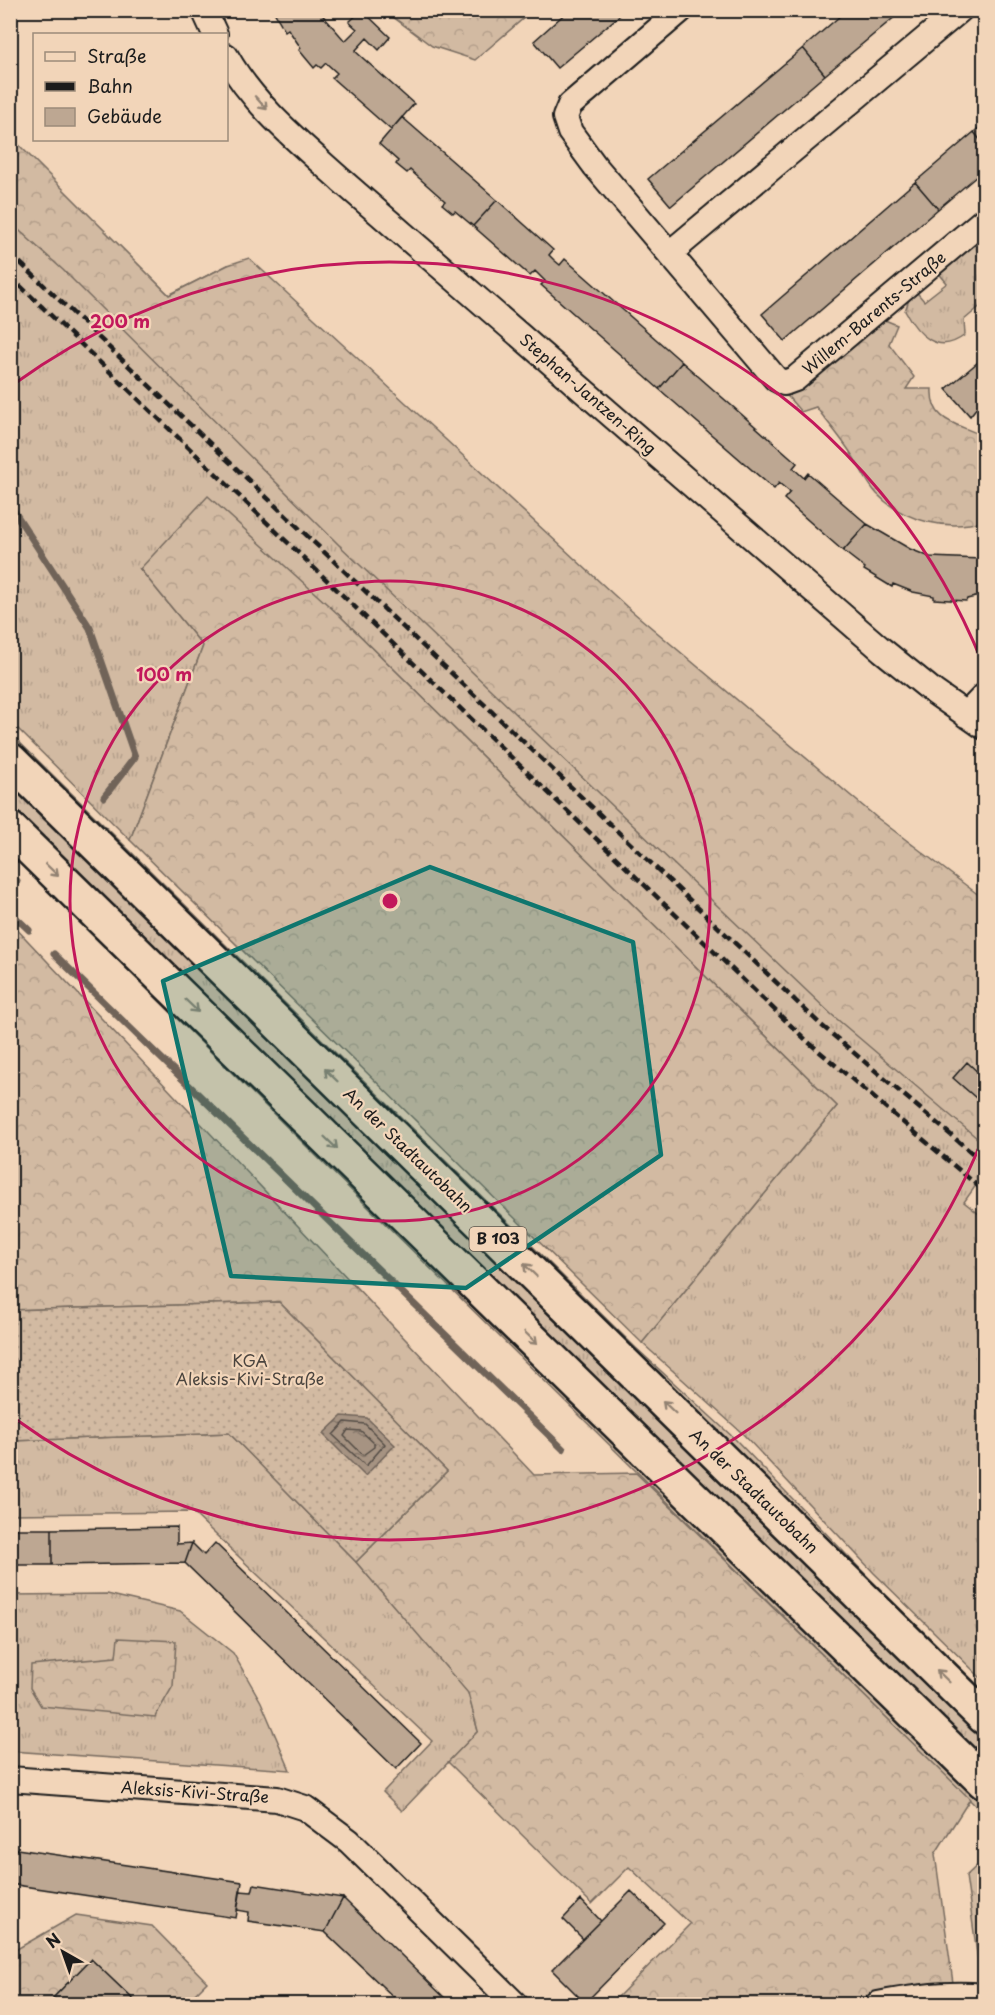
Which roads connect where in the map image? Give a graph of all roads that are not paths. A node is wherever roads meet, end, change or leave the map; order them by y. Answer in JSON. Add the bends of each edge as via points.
{"nodes":[{"id":1,"x":204,"y":10,"type":"edge"},
{"id":2,"x":681,"y":10,"type":"edge"},
{"id":3,"x":960,"y":10,"type":"edge"},
{"id":4,"x":215,"y":33,"type":"edge"},
{"id":5,"x":228,"y":59,"type":"edge"},
{"id":6,"x":984,"y":220,"type":"edge"},
{"id":7,"x":670,"y":252,"type":"junction"},
{"id":8,"x":984,"y":696,"type":"edge"},
{"id":9,"x":975,"y":721,"type":"edge"},
{"id":10,"x":10,"y":760,"type":"edge"},
{"id":11,"x":10,"y":829,"type":"edge"},
{"id":12,"x":984,"y":1717,"type":"edge"},
{"id":13,"x":10,"y":1779,"type":"edge"},
{"id":14,"x":984,"y":1782,"type":"edge"},
{"id":15,"x":984,"y":1996,"type":"edge"},
{"id":16,"x":515,"y":2004,"type":"edge"},
{"id":17,"x":878,"y":2004,"type":"edge"}],
"edges":[{"from":1,"to":4,"type":"street"},
{"from":2,"to":7,"type":"street","name":"Willem-Barents-Straße","via":[[570,105],[565,117],[570,132],[596,166]]},
{"from":3,"to":7,"type":"street"},
{"from":5,"to":9,"type":"street","name":"Stephan-Jantzen-Ring","one_way":true,"via":[[245,85],[327,167],[846,620]]},
{"from":6,"to":7,"type":"street","name":"Willem-Barents-Straße","via":[[795,379],[784,383],[776,380]]},
{"from":8,"to":9,"type":"street","name":"Stephan-Jantzen-Ring"},
{"from":12,"to":10,"type":"highway","name":"An der Stadtautobahn","number":"B 103","one_way":true},
{"from":11,"to":14,"type":"highway","number":"B 103","one_way":true},
{"from":13,"to":16,"type":"street","name":"Aleksis-Kivi-Straße","via":[[277,1799],[305,1808],[349,1841]]},
{"from":15,"to":17,"type":"street","via":[[945,1995]]}]}
